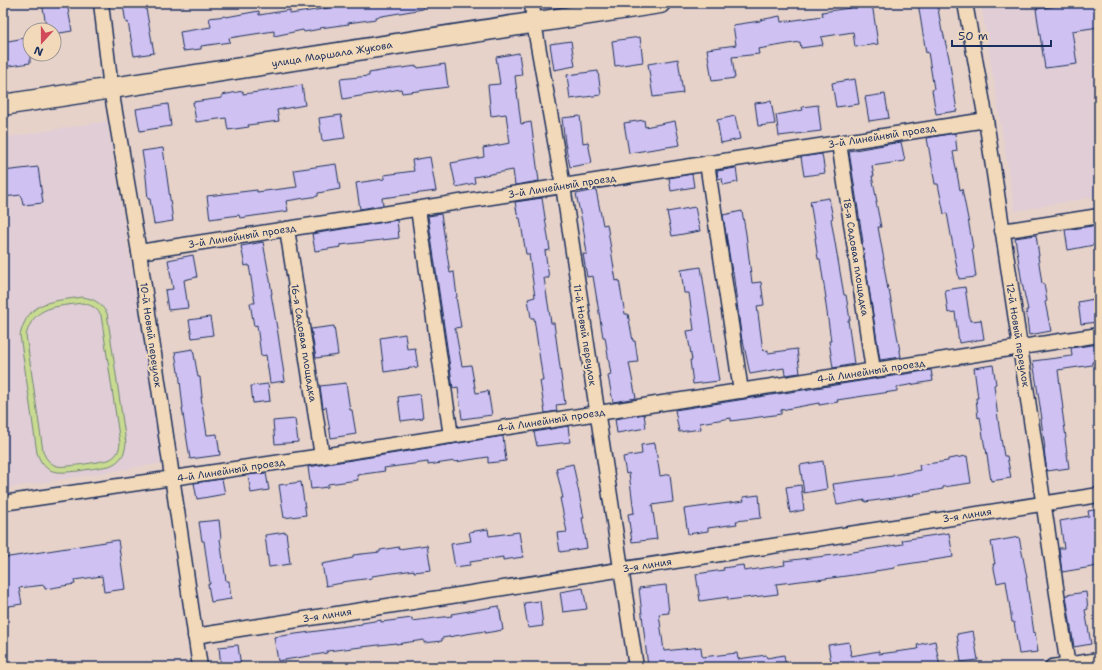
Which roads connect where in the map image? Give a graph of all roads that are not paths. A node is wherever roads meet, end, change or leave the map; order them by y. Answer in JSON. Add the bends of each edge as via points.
{"nodes":[{"id":1,"x":100,"y":3,"type":"edge"},
{"id":2,"x":532,"y":3,"type":"edge"},
{"id":3,"x":660,"y":3,"type":"edge"},
{"id":4,"x":965,"y":3,"type":"edge"},
{"id":5,"x":534,"y":23,"type":"junction"},
{"id":6,"x":111,"y":89,"type":"junction"},
{"id":7,"x":3,"y":105,"type":"edge"},
{"id":8,"x":986,"y":120,"type":"junction"},
{"id":9,"x":839,"y":143,"type":"junction"},
{"id":10,"x":707,"y":163,"type":"junction"},
{"id":11,"x":563,"y":186,"type":"junction"},
{"id":12,"x":418,"y":208,"type":"junction"},
{"id":13,"x":1099,"y":216,"type":"edge"},
{"id":14,"x":287,"y":229,"type":"junction"},
{"id":15,"x":1002,"y":231,"type":"junction"},
{"id":16,"x":139,"y":252,"type":"junction"},
{"id":17,"x":1099,"y":336,"type":"edge"},
{"id":18,"x":1020,"y":348,"type":"junction"},
{"id":19,"x":873,"y":370,"type":"junction"},
{"id":20,"x":741,"y":391,"type":"junction"},
{"id":21,"x":597,"y":413,"type":"junction"},
{"id":22,"x":452,"y":436,"type":"junction"},
{"id":23,"x":322,"y":456,"type":"junction"},
{"id":24,"x":172,"y":479,"type":"junction"},
{"id":25,"x":1099,"y":495,"type":"edge"},
{"id":26,"x":3,"y":503,"type":"edge"},
{"id":27,"x":1043,"y":504,"type":"junction"},
{"id":28,"x":621,"y":569,"type":"junction"},
{"id":29,"x":195,"y":636,"type":"junction"},
{"id":30,"x":1099,"y":660,"type":"edge"},
{"id":31,"x":1068,"y":666,"type":"edge"},
{"id":32,"x":200,"y":667,"type":"edge"},
{"id":33,"x":636,"y":667,"type":"edge"},
{"id":34,"x":1052,"y":667,"type":"edge"}],
"edges":[{"from":1,"to":6,"type":"street","name":"10-й Новый переулок"},
{"from":2,"to":5,"type":"street","name":"11-й Новый переулок"},
{"from":3,"to":5,"type":"main road","name":"улица Маршала Жукова"},
{"from":4,"to":8,"type":"street","name":"12-й Новый переулок"},
{"from":5,"to":6,"type":"main road","name":"улица Маршала Жукова"},
{"from":5,"to":11,"type":"street","name":"11-й Новый переулок"},
{"from":6,"to":7,"type":"main road","name":"улица Маршала Жукова"},
{"from":6,"to":16,"type":"street","name":"10-й Новый переулок"},
{"from":8,"to":9,"type":"street","name":"3-й Линейный проезд"},
{"from":8,"to":15,"type":"street","name":"12-й Новый переулок"},
{"from":9,"to":10,"type":"street","name":"3-й Линейный проезд"},
{"from":9,"to":19,"type":"street","name":"18-я Садовая площадка"},
{"from":10,"to":11,"type":"street","name":"3-й Линейный проезд"},
{"from":10,"to":20,"type":"street"},
{"from":11,"to":12,"type":"street","name":"3-й Линейный проезд"},
{"from":11,"to":21,"type":"street","name":"11-й Новый переулок"},
{"from":12,"to":14,"type":"street","name":"3-й Линейный проезд"},
{"from":12,"to":22,"type":"street"},
{"from":13,"to":15,"type":"street"},
{"from":14,"to":16,"type":"street","name":"3-й Линейный проезд"},
{"from":14,"to":23,"type":"street","name":"16-я Садовая площадка"},
{"from":15,"to":18,"type":"street","name":"12-й Новый переулок"},
{"from":16,"to":24,"type":"street","name":"10-й Новый переулок"},
{"from":17,"to":18,"type":"street","name":"4-й Линейный проезд"},
{"from":18,"to":19,"type":"street","name":"4-й Линейный проезд"},
{"from":18,"to":27,"type":"street","name":"12-й Новый переулок"},
{"from":19,"to":20,"type":"street","name":"4-й Линейный проезд"},
{"from":20,"to":21,"type":"street","name":"4-й Линейный проезд"},
{"from":21,"to":22,"type":"street","name":"4-й Линейный проезд"},
{"from":21,"to":28,"type":"street","name":"11-й Новый переулок"},
{"from":22,"to":23,"type":"street","name":"4-й Линейный проезд"},
{"from":23,"to":24,"type":"street","name":"4-й Линейный проезд"},
{"from":24,"to":26,"type":"street","name":"4-й Линейный проезд"},
{"from":24,"to":29,"type":"street","name":"10-й Новый переулок"},
{"from":25,"to":27,"type":"street","name":"3-я линия"},
{"from":27,"to":28,"type":"street","name":"3-я линия"},
{"from":27,"to":31,"type":"street","name":"12-й Новый переулок"},
{"from":28,"to":29,"type":"street","name":"3-я линия"},
{"from":28,"to":33,"type":"street","name":"11-й Новый переулок"},
{"from":29,"to":32,"type":"street","name":"10-й Новый переулок"},
{"from":30,"to":31,"type":"street"},
{"from":31,"to":34,"type":"street"}]}
